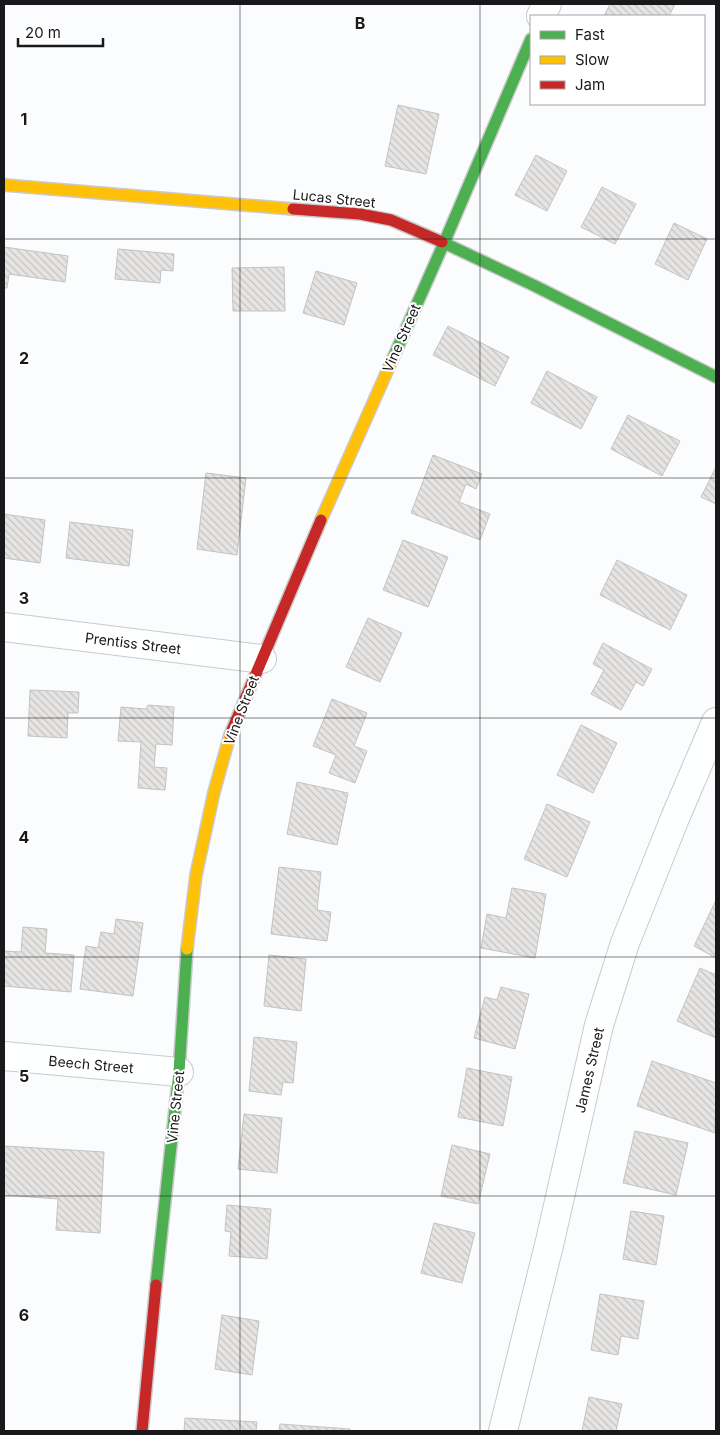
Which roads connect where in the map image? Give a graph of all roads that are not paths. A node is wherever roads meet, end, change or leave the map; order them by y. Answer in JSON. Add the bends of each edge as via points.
{"nodes":[{"id":1,"x":530,"y":41,"type":"edge"},
{"id":2,"x":4,"y":185,"type":"edge"},
{"id":3,"x":444,"y":243,"type":"junction"},
{"id":4,"x":716,"y":377,"type":"edge"},
{"id":5,"x":4,"y":627,"type":"edge"},
{"id":6,"x":262,"y":659,"type":"junction"},
{"id":7,"x":716,"y":722,"type":"edge"},
{"id":8,"x":4,"y":1056,"type":"edge"},
{"id":9,"x":179,"y":1072,"type":"junction"},
{"id":10,"x":142,"y":1431,"type":"edge"},
{"id":11,"x":504,"y":1431,"type":"edge"}],
"edges":[{"from":1,"to":3,"type":"street","name":"Vine Street"},
{"from":2,"to":3,"type":"street","name":"Lucas Street","via":[[360,214],[391,220]]},
{"from":3,"to":4,"type":"street","name":"Lucas Street"},
{"from":3,"to":6,"type":"street","name":"Vine Street","via":[[298,570]]},
{"from":5,"to":6,"type":"street","name":"Prentiss Street"},
{"from":6,"to":9,"type":"street","name":"Vine Street","via":[[232,727],[196,875],[186,958]]},
{"from":7,"to":11,"type":"street","name":"James Street","via":[[625,943],[599,1025]]},
{"from":8,"to":9,"type":"street","name":"Beech Street"},
{"from":9,"to":10,"type":"street","name":"Vine Street"}]}
